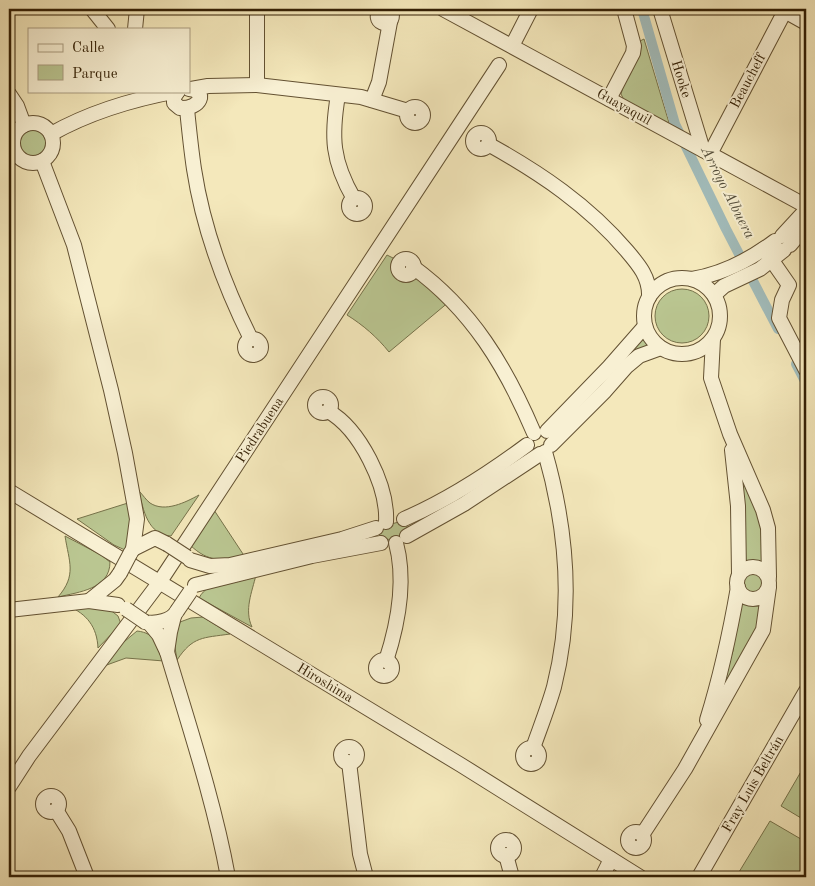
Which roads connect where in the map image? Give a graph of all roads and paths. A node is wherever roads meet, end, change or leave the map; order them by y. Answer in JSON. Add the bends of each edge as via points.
{"nodes":[{"id":1,"x":92,"y":9,"type":"edge"},
{"id":2,"x":137,"y":9,"type":"edge"},
{"id":3,"x":257,"y":9,"type":"edge"},
{"id":4,"x":382,"y":9,"type":"edge"},
{"id":5,"x":443,"y":9,"type":"edge"},
{"id":6,"x":531,"y":9,"type":"edge"},
{"id":7,"x":624,"y":9,"type":"edge"},
{"id":8,"x":660,"y":9,"type":"edge"},
{"id":9,"x":784,"y":10,"type":"edge"},
{"id":10,"x":389,"y":15,"type":"edge"},
{"id":11,"x":806,"y":23,"type":"edge"},
{"id":12,"x":107,"y":28,"type":"edge"},
{"id":13,"x":135,"y":28,"type":"edge"},
{"id":14,"x":512,"y":46,"type":"junction"},
{"id":15,"x":499,"y":65,"type":"dead end"},
{"id":16,"x":256,"y":84,"type":"junction"},
{"id":17,"x":222,"y":86,"type":"junction"},
{"id":18,"x":190,"y":89,"type":"edge"},
{"id":19,"x":190,"y":90,"type":"edge"},
{"id":20,"x":169,"y":92,"type":"edge"},
{"id":21,"x":181,"y":92,"type":"edge"},
{"id":22,"x":9,"y":94,"type":"edge"},
{"id":23,"x":338,"y":95,"type":"junction"},
{"id":24,"x":138,"y":96,"type":"edge"},
{"id":25,"x":609,"y":99,"type":"junction"},
{"id":26,"x":372,"y":100,"type":"junction"},
{"id":27,"x":199,"y":101,"type":"junction"},
{"id":28,"x":183,"y":109,"type":"junction"},
{"id":29,"x":408,"y":111,"type":"dead end"},
{"id":30,"x":24,"y":125,"type":"junction"},
{"id":31,"x":51,"y":134,"type":"junction"},
{"id":32,"x":488,"y":144,"type":"dead end"},
{"id":33,"x":706,"y":152,"type":"junction"},
{"id":34,"x":12,"y":154,"type":"edge"},
{"id":35,"x":42,"y":161,"type":"junction"},
{"id":36,"x":354,"y":199,"type":"dead end"},
{"id":37,"x":806,"y":206,"type":"edge"},
{"id":38,"x":806,"y":210,"type":"edge"},
{"id":39,"x":806,"y":226,"type":"edge"},
{"id":40,"x":775,"y":248,"type":"junction"},
{"id":41,"x":413,"y":267,"type":"dead end"},
{"id":42,"x":645,"y":274,"type":"junction"},
{"id":43,"x":692,"y":279,"type":"junction"},
{"id":44,"x":666,"y":282,"type":"junction"},
{"id":45,"x":714,"y":295,"type":"junction"},
{"id":46,"x":649,"y":297,"type":"junction"},
{"id":47,"x":645,"y":326,"type":"junction"},
{"id":48,"x":250,"y":339,"type":"dead end"},
{"id":49,"x":713,"y":339,"type":"junction"},
{"id":50,"x":661,"y":348,"type":"junction"},
{"id":51,"x":685,"y":354,"type":"junction"},
{"id":52,"x":806,"y":370,"type":"edge"},
{"id":53,"x":711,"y":378,"type":"junction"},
{"id":54,"x":328,"y":412,"type":"dead end"},
{"id":55,"x":541,"y":432,"type":"junction"},
{"id":56,"x":730,"y":434,"type":"junction"},
{"id":57,"x":527,"y":446,"type":"junction"},
{"id":58,"x":545,"y":450,"type":"junction"},
{"id":59,"x":9,"y":491,"type":"edge"},
{"id":60,"x":137,"y":519,"type":"junction"},
{"id":61,"x":404,"y":519,"type":"junction"},
{"id":62,"x":381,"y":525,"type":"junction"},
{"id":63,"x":401,"y":539,"type":"junction"},
{"id":64,"x":161,"y":541,"type":"junction"},
{"id":65,"x":381,"y":543,"type":"junction"},
{"id":66,"x":132,"y":552,"type":"junction"},
{"id":67,"x":189,"y":559,"type":"junction"},
{"id":68,"x":117,"y":576,"type":"junction"},
{"id":69,"x":738,"y":581,"type":"junction"},
{"id":70,"x":769,"y":582,"type":"junction"},
{"id":71,"x":159,"y":583,"type":"junction"},
{"id":72,"x":192,"y":588,"type":"junction"},
{"id":73,"x":88,"y":600,"type":"junction"},
{"id":74,"x":122,"y":607,"type":"junction"},
{"id":75,"x":9,"y":610,"type":"edge"},
{"id":76,"x":175,"y":613,"type":"junction"},
{"id":77,"x":147,"y":622,"type":"junction"},
{"id":78,"x":167,"y":652,"type":"junction"},
{"id":79,"x":386,"y":661,"type":"dead end"},
{"id":80,"x":806,"y":691,"type":"edge"},
{"id":81,"x":700,"y":742,"type":"junction"},
{"id":82,"x":532,"y":748,"type":"dead end"},
{"id":83,"x":349,"y":762,"type":"dead end"},
{"id":84,"x":9,"y":787,"type":"edge"},
{"id":85,"x":56,"y":810,"type":"dead end"},
{"id":86,"x":506,"y":856,"type":"dead end"},
{"id":87,"x":611,"y":859,"type":"junction"},
{"id":88,"x":635,"y":874,"type":"edge"},
{"id":89,"x":87,"y":877,"type":"edge"},
{"id":90,"x":228,"y":877,"type":"edge"},
{"id":91,"x":366,"y":877,"type":"edge"},
{"id":92,"x":512,"y":877,"type":"edge"},
{"id":93,"x":602,"y":877,"type":"edge"},
{"id":94,"x":699,"y":877,"type":"edge"}],
"edges":[{"from":1,"to":12,"type":"street"},
{"from":2,"to":13,"type":"street"},
{"from":3,"to":16,"type":"street"},
{"from":4,"to":10,"type":"street","via":[[377,14],[378,20],[382,23]]},
{"from":5,"to":14,"type":"street","name":"Guayaquil"},
{"from":6,"to":14,"type":"street"},
{"from":7,"to":25,"type":"street","via":[[634,46],[630,62]]},
{"from":8,"to":33,"type":"street","name":"Hooke"},
{"from":9,"to":11,"type":"street"},
{"from":9,"to":33,"type":"street","name":"Beaucheff"},
{"from":10,"to":26,"type":"street","via":[[381,73]]},
{"from":14,"to":25,"type":"street","name":"Guayaquil"},
{"from":15,"to":71,"type":"street","name":"Piedrabuena"},
{"from":16,"to":17,"type":"street"},
{"from":16,"to":23,"type":"street"},
{"from":17,"to":18,"type":"street"},
{"from":17,"to":27,"type":"street"},
{"from":19,"to":27,"type":"street","via":[[200,95]]},
{"from":20,"to":24,"type":"street"},
{"from":21,"to":28,"type":"street","via":[[174,96],[174,103]]},
{"from":22,"to":30,"type":"street"},
{"from":23,"to":26,"type":"street"},
{"from":23,"to":36,"type":"street","via":[[333,123],[336,158]]},
{"from":24,"to":28,"type":"street"},
{"from":24,"to":31,"type":"street"},
{"from":25,"to":33,"type":"street","name":"Guayaquil"},
{"from":26,"to":29,"type":"street"},
{"from":27,"to":28,"type":"street","via":[[195,106]]},
{"from":28,"to":48,"type":"street","via":[[194,170],[220,270]]},
{"from":30,"to":31,"type":"street","via":[[42,125]]},
{"from":30,"to":34,"type":"street","via":[[13,140]]},
{"from":31,"to":35,"type":"street","via":[[53,146]]},
{"from":32,"to":42,"type":"street","via":[[576,200],[612,234]]},
{"from":33,"to":37,"type":"street","name":"Guayaquil"},
{"from":34,"to":35,"type":"street","via":[[30,163]]},
{"from":35,"to":60,"type":"street","via":[[74,245],[112,390]]},
{"from":38,"to":40,"type":"street"},
{"from":39,"to":40,"type":"street"},
{"from":40,"to":43,"type":"street","via":[[706,277]]},
{"from":40,"to":45,"type":"street","via":[[760,269],[724,286]]},
{"from":40,"to":52,"type":"street","via":[[789,285],[782,300],[780,318]]},
{"from":41,"to":55,"type":"street","via":[[459,306],[498,359]]},
{"from":42,"to":44,"type":"street"},
{"from":42,"to":46,"type":"street"},
{"from":43,"to":44,"type":"street"},
{"from":43,"to":45,"type":"street"},
{"from":44,"to":46,"type":"street"},
{"from":45,"to":49,"type":"street","via":[[720,319]]},
{"from":46,"to":47,"type":"street","via":[[644,310]]},
{"from":47,"to":50,"type":"street","via":[[653,342]]},
{"from":47,"to":55,"type":"street","via":[[603,374]]},
{"from":49,"to":51,"type":"street","via":[[700,351]]},
{"from":49,"to":53,"type":"street"},
{"from":50,"to":51,"type":"street"},
{"from":50,"to":58,"type":"street","via":[[639,356],[627,366]]},
{"from":51,"to":53,"type":"street","via":[[696,360]]},
{"from":53,"to":56,"type":"street"},
{"from":54,"to":62,"type":"street","via":[[345,424],[366,453],[382,488],[386,514]]},
{"from":55,"to":57,"type":"street"},
{"from":55,"to":58,"type":"street","via":[[551,435]]},
{"from":56,"to":69,"type":"street","via":[[738,506]]},
{"from":56,"to":70,"type":"street","via":[[767,521]]},
{"from":57,"to":58,"type":"street","via":[[529,450]]},
{"from":57,"to":61,"type":"street","via":[[470,485]]},
{"from":58,"to":63,"type":"street","via":[[464,504]]},
{"from":58,"to":82,"type":"street","via":[[561,523],[566,605],[553,688]]},
{"from":59,"to":71,"type":"street","name":"Hiroshima"},
{"from":60,"to":64,"type":"street"},
{"from":60,"to":66,"type":"street"},
{"from":61,"to":62,"type":"street","via":[[396,518]]},
{"from":61,"to":63,"type":"street","via":[[411,526]]},
{"from":62,"to":65,"type":"street","via":[[373,534]]},
{"from":62,"to":67,"type":"street","via":[[342,539],[230,565],[210,566]]},
{"from":63,"to":65,"type":"street","via":[[391,544]]},
{"from":63,"to":79,"type":"street","via":[[399,595],[394,635]]},
{"from":64,"to":66,"type":"street"},
{"from":64,"to":67,"type":"street","bridge":true},
{"from":65,"to":72,"type":"street","via":[[312,556]]},
{"from":66,"to":68,"type":"street","bridge":true},
{"from":67,"to":72,"type":"street","via":[[195,570]]},
{"from":68,"to":73,"type":"street"},
{"from":68,"to":74,"type":"street","via":[[115,590]]},
{"from":69,"to":70,"type":"street","via":[[743,570],[752,566],[762,569]]},
{"from":69,"to":70,"type":"street","via":[[742,594],[752,599],[762,596]]},
{"from":69,"to":81,"type":"street","via":[[729,641]]},
{"from":70,"to":81,"type":"street","via":[[764,630]]},
{"from":71,"to":84,"type":"street","name":"Piedrabuena"},
{"from":71,"to":87,"type":"street","name":"Hiroshima"},
{"from":72,"to":76,"type":"street","bridge":true},
{"from":73,"to":74,"type":"street"},
{"from":73,"to":75,"type":"street"},
{"from":74,"to":77,"type":"street","bridge":true},
{"from":76,"to":77,"type":"street","via":[[167,620]]},
{"from":76,"to":78,"type":"street"},
{"from":77,"to":78,"type":"street","via":[[159,635]]},
{"from":78,"to":90,"type":"street","via":[[213,808]]},
{"from":80,"to":94,"type":"street","name":"Fray Luis Beltrán"},
{"from":81,"to":88,"type":"street","via":[[640,841]]},
{"from":83,"to":91,"type":"street","via":[[360,854]]},
{"from":85,"to":89,"type":"street","via":[[77,847]]},
{"from":86,"to":92,"type":"street"},
{"from":87,"to":88,"type":"street","name":"Hiroshima"},
{"from":87,"to":93,"type":"street"}]}
